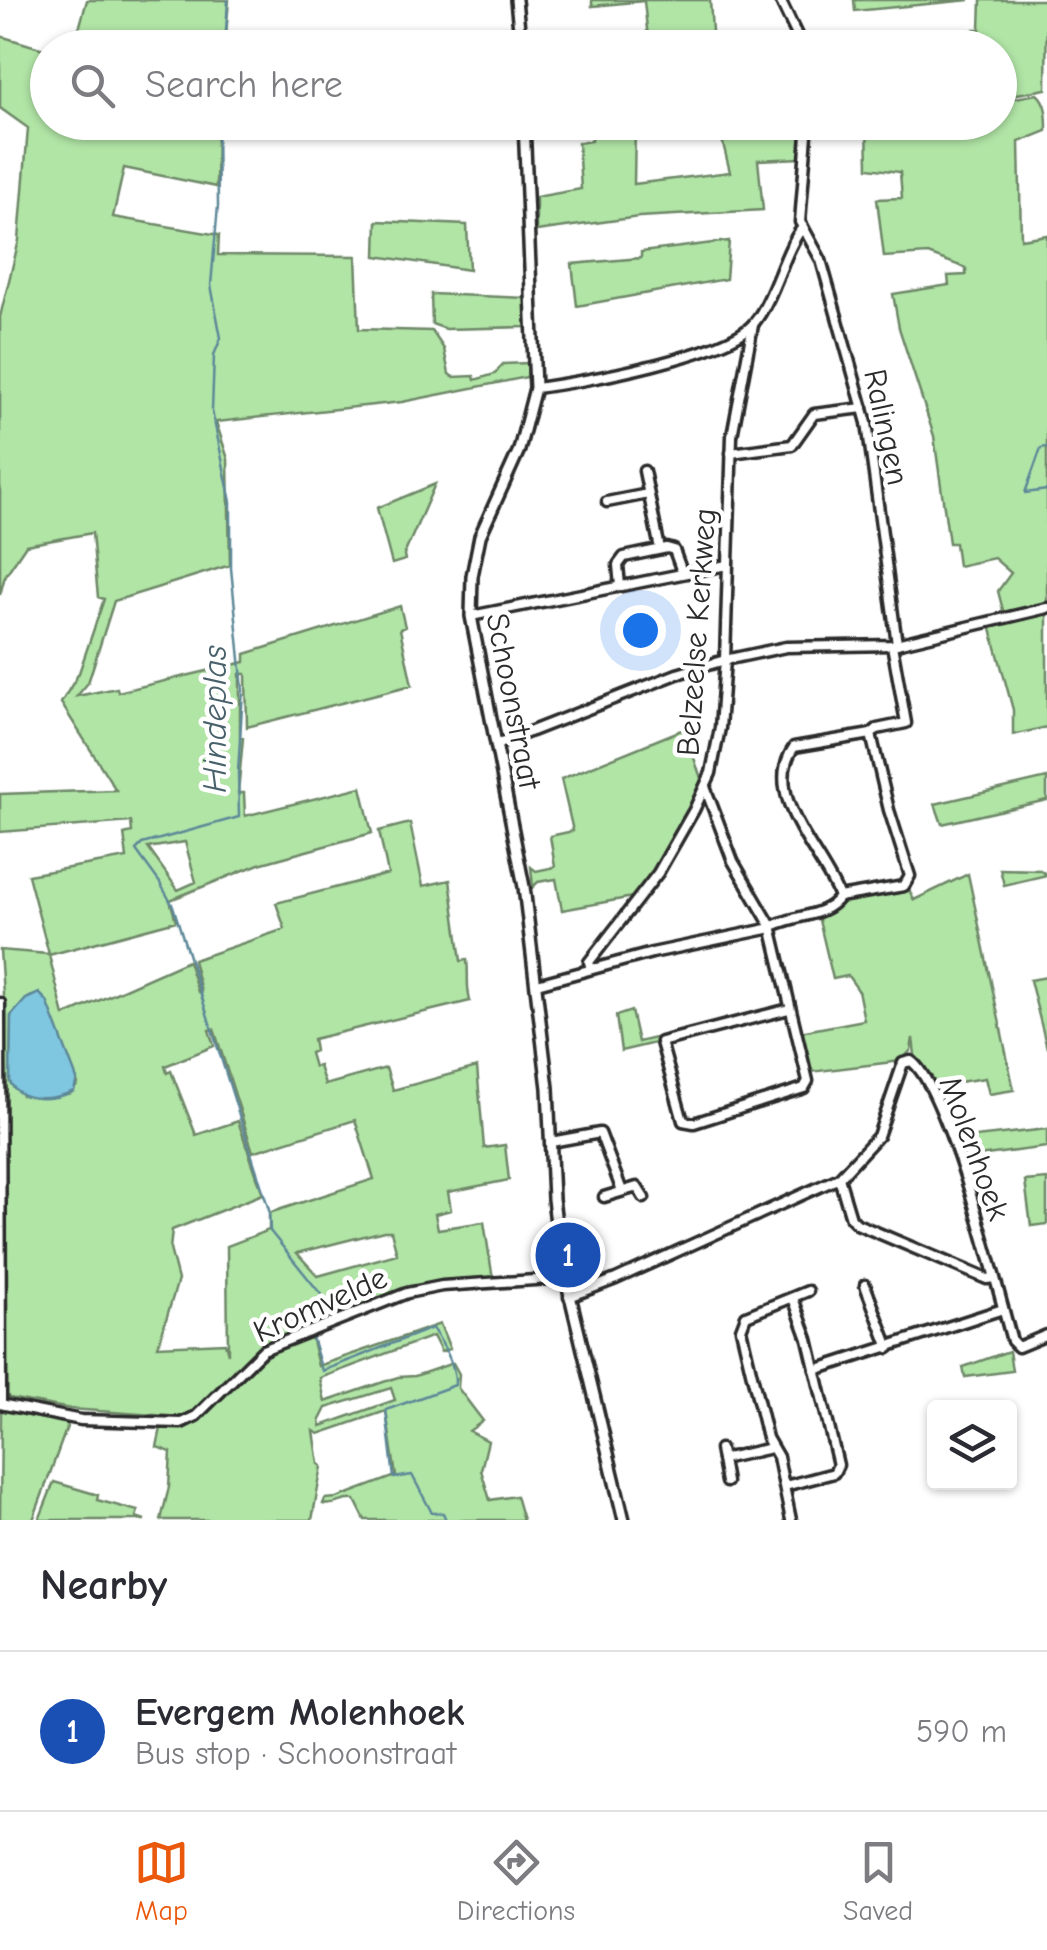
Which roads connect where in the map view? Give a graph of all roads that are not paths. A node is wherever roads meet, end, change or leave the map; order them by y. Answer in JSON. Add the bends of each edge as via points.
{"nodes":[{"id":1,"x":516,"y":0,"type":"edge"},
{"id":2,"x":780,"y":0,"type":"edge"},
{"id":3,"x":520,"y":30,"type":"edge"},
{"id":4,"x":794,"y":30,"type":"edge"},
{"id":5,"x":525,"y":140,"type":"edge"},
{"id":6,"x":806,"y":140,"type":"edge"},
{"id":7,"x":803,"y":227,"type":"junction"},
{"id":8,"x":753,"y":325,"type":"junction"},
{"id":9,"x":535,"y":388,"type":"junction"},
{"id":10,"x":862,"y":408,"type":"junction"},
{"id":11,"x":732,"y":453,"type":"junction"},
{"id":12,"x":644,"y":471,"type":"dead end"},
{"id":13,"x":648,"y":494,"type":"junction"},
{"id":14,"x":607,"y":502,"type":"dead end"},
{"id":15,"x":660,"y":549,"type":"junction"},
{"id":16,"x":727,"y":565,"type":"junction"},
{"id":17,"x":682,"y":572,"type":"junction"},
{"id":18,"x":620,"y":586,"type":"junction"},
{"id":19,"x":1047,"y":608,"type":"edge"},
{"id":20,"x":471,"y":616,"type":"junction"},
{"id":21,"x":894,"y":644,"type":"junction"},
{"id":22,"x":725,"y":660,"type":"junction"},
{"id":23,"x":871,"y":734,"type":"junction"},
{"id":24,"x":496,"y":744,"type":"junction"},
{"id":25,"x":706,"y":787,"type":"junction"},
{"id":26,"x":839,"y":897,"type":"junction"},
{"id":27,"x":771,"y":926,"type":"junction"},
{"id":28,"x":591,"y":969,"type":"junction"},
{"id":29,"x":537,"y":984,"type":"junction"},
{"id":30,"x":0,"y":1003,"type":"edge"},
{"id":31,"x":789,"y":1009,"type":"junction"},
{"id":32,"x":551,"y":1142,"type":"junction"},
{"id":33,"x":838,"y":1178,"type":"junction"},
{"id":34,"x":622,"y":1192,"type":"junction"},
{"id":35,"x":604,"y":1197,"type":"dead end"},
{"id":36,"x":644,"y":1198,"type":"dead end"},
{"id":37,"x":565,"y":1278,"type":"junction"},
{"id":38,"x":994,"y":1278,"type":"junction"},
{"id":39,"x":869,"y":1288,"type":"dead end"},
{"id":40,"x":808,"y":1290,"type":"dead end"},
{"id":41,"x":569,"y":1297,"type":"junction"},
{"id":42,"x":793,"y":1298,"type":"junction"},
{"id":43,"x":1003,"y":1309,"type":"junction"},
{"id":44,"x":1047,"y":1336,"type":"edge"},
{"id":45,"x":889,"y":1348,"type":"junction"},
{"id":46,"x":815,"y":1370,"type":"junction"},
{"id":47,"x":1,"y":1404,"type":"edge"},
{"id":48,"x":771,"y":1448,"type":"junction"},
{"id":49,"x":726,"y":1482,"type":"dead end"},
{"id":50,"x":785,"y":1486,"type":"junction"},
{"id":51,"x":624,"y":1520,"type":"edge"},
{"id":52,"x":791,"y":1520,"type":"edge"}],
"edges":[{"from":1,"to":3,"type":"street"},
{"from":2,"to":4,"type":"street"},
{"from":5,"to":9,"type":"street","name":"Schoonstraat"},
{"from":6,"to":7,"type":"street","name":"Ralingen"},
{"from":7,"to":8,"type":"street","name":"Ralingen"},
{"from":7,"to":10,"type":"street","name":"Ralingen","via":[[822,264]]},
{"from":8,"to":9,"type":"street","via":[[646,366]]},
{"from":8,"to":11,"type":"street","name":"Belzeelse Kerkweg"},
{"from":9,"to":20,"type":"street","name":"Schoonstraat","via":[[519,450],[480,536]]},
{"from":10,"to":11,"type":"street","via":[[814,414],[792,445]]},
{"from":10,"to":21,"type":"street","name":"Ralingen"},
{"from":11,"to":16,"type":"street","name":"Belzeelse Kerkweg"},
{"from":12,"to":13,"type":"street"},
{"from":13,"to":14,"type":"street"},
{"from":13,"to":15,"type":"street"},
{"from":15,"to":17,"type":"street","via":[[674,550]]},
{"from":15,"to":18,"type":"street","via":[[621,559]]},
{"from":16,"to":17,"type":"street"},
{"from":16,"to":22,"type":"street","name":"Belzeelse Kerkweg"},
{"from":17,"to":18,"type":"street"},
{"from":18,"to":20,"type":"street"},
{"from":19,"to":21,"type":"street"},
{"from":20,"to":24,"type":"street","name":"Schoonstraat"},
{"from":21,"to":22,"type":"street","via":[[786,647]]},
{"from":21,"to":23,"type":"street","name":"Ralingen","via":[[908,721]]},
{"from":22,"to":24,"type":"street"},
{"from":22,"to":25,"type":"street","name":"Belzeelse Kerkweg","via":[[720,728]]},
{"from":23,"to":26,"type":"street","via":[[910,876],[904,886]]},
{"from":23,"to":26,"type":"street","via":[[798,746],[789,754],[784,783],[800,830]]},
{"from":24,"to":29,"type":"street","name":"Schoonstraat"},
{"from":25,"to":27,"type":"street","via":[[733,862]]},
{"from":25,"to":28,"type":"street","name":"Belzeelse Kerkweg","via":[[658,873],[589,962]]},
{"from":26,"to":27,"type":"street"},
{"from":27,"to":28,"type":"street"},
{"from":27,"to":31,"type":"street"},
{"from":28,"to":29,"type":"street"},
{"from":29,"to":32,"type":"street","name":"Schoonstraat"},
{"from":30,"to":47,"type":"street"},
{"from":31,"to":31,"type":"street","via":[[663,1041],[686,1123],[804,1088],[808,1080]]},
{"from":32,"to":34,"type":"street","via":[[600,1132]]},
{"from":32,"to":37,"type":"street","name":"Schoonstraat"},
{"from":33,"to":38,"type":"street","name":"Molenhoek","via":[[856,1224]]},
{"from":33,"to":38,"type":"street","name":"Molenhoek","via":[[878,1136],[903,1062],[914,1062],[946,1122]]},
{"from":33,"to":41,"type":"street","name":"Molenhoek"},
{"from":34,"to":35,"type":"street"},
{"from":34,"to":36,"type":"street","via":[[639,1187]]},
{"from":37,"to":41,"type":"street","name":"Schoonstraat"},
{"from":37,"to":47,"type":"street","name":"Kromvelde","via":[[408,1292],[264,1350],[181,1423],[81,1420]]},
{"from":38,"to":43,"type":"street","name":"Molenhoek"},
{"from":39,"to":45,"type":"street"},
{"from":40,"to":42,"type":"street"},
{"from":41,"to":51,"type":"street","name":"Schoonstraat"},
{"from":42,"to":46,"type":"street"},
{"from":42,"to":48,"type":"street","via":[[746,1316],[741,1329]]},
{"from":43,"to":44,"type":"street","name":"Molenhoek","via":[[1014,1345]]},
{"from":43,"to":45,"type":"street"},
{"from":45,"to":46,"type":"street"},
{"from":46,"to":50,"type":"street","via":[[838,1465],[834,1473]]},
{"from":48,"to":49,"type":"street","via":[[721,1454]]},
{"from":48,"to":50,"type":"street"},
{"from":50,"to":52,"type":"street"}]}
